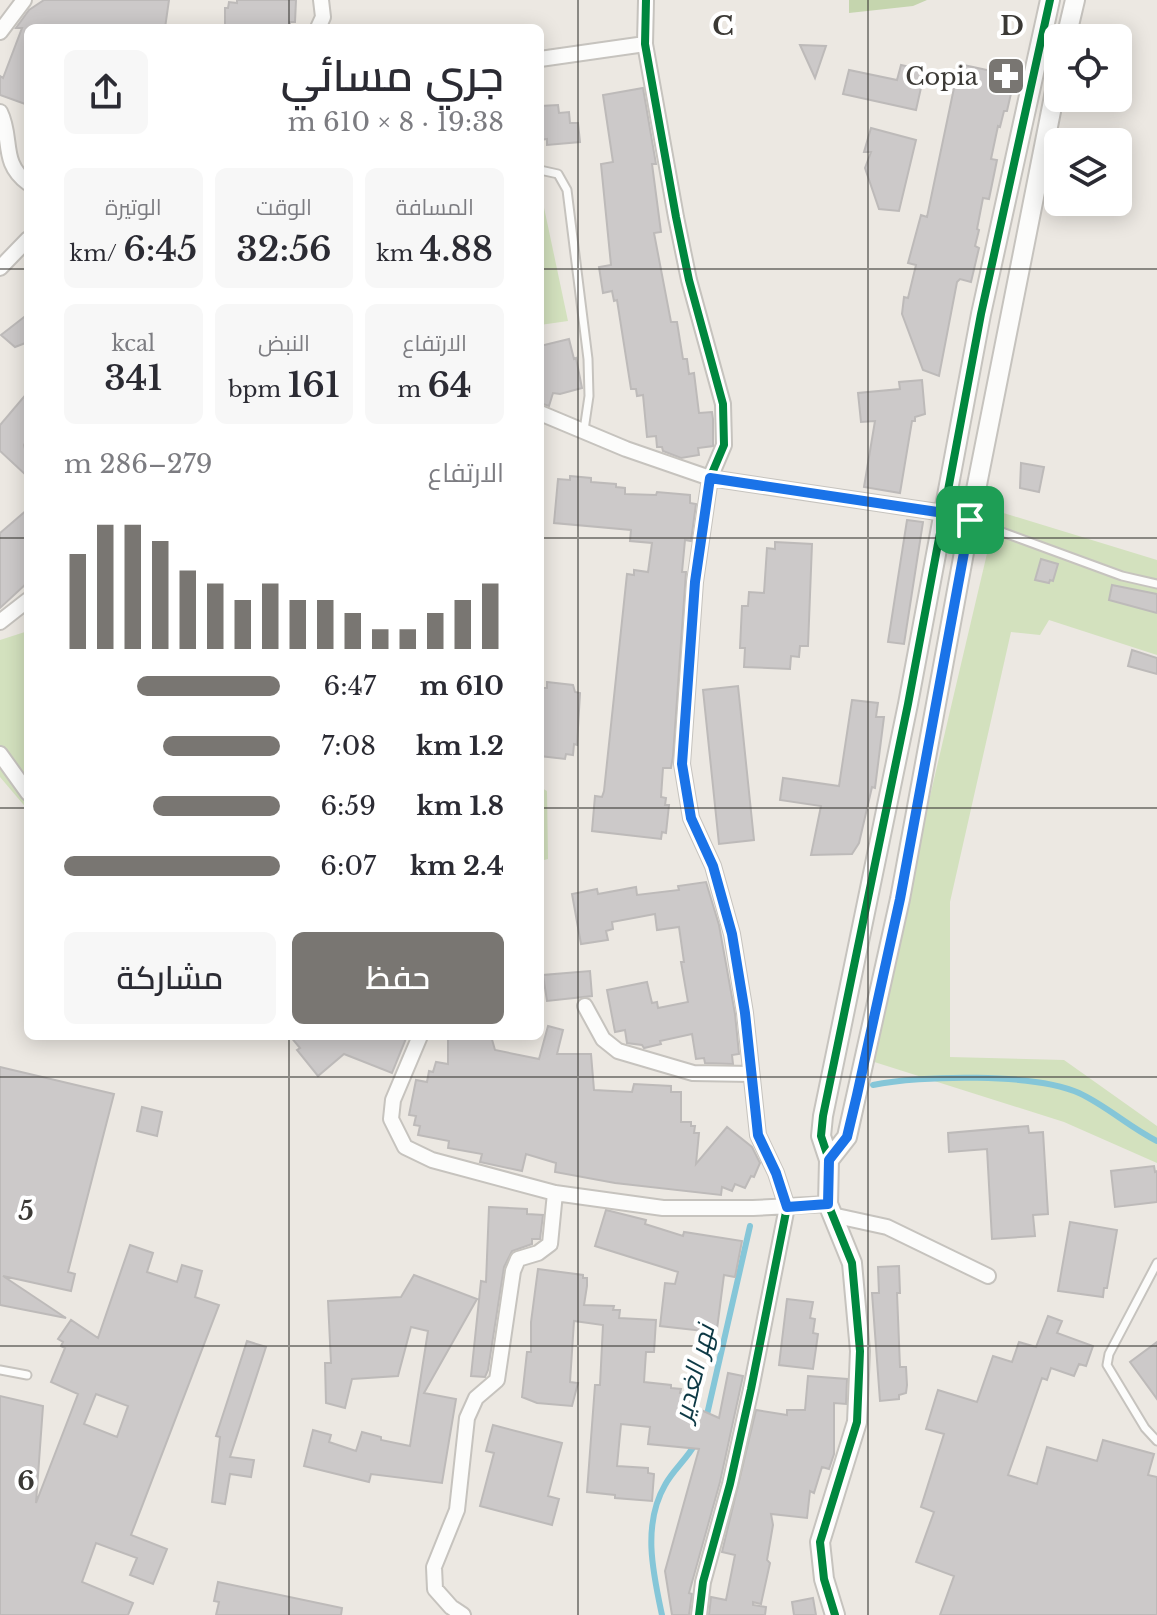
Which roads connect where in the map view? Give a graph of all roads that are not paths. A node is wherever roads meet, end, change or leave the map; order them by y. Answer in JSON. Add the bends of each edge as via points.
{"nodes":[{"id":1,"x":24,"y":0,"type":"edge"},
{"id":2,"x":321,"y":0,"type":"edge"},
{"id":3,"x":646,"y":0,"type":"edge"},
{"id":4,"x":1050,"y":0,"type":"edge"},
{"id":5,"x":1075,"y":0,"type":"edge"},
{"id":6,"x":320,"y":24,"type":"edge"},
{"id":7,"x":1069,"y":24,"type":"edge"},
{"id":8,"x":0,"y":32,"type":"edge"},
{"id":9,"x":645,"y":44,"type":"junction"},
{"id":10,"x":544,"y":58,"type":"edge"},
{"id":11,"x":0,"y":112,"type":"edge"},
{"id":12,"x":1051,"y":112,"type":"edge"},
{"id":13,"x":544,"y":171,"type":"edge"},
{"id":14,"x":24,"y":180,"type":"edge"},
{"id":15,"x":24,"y":243,"type":"edge"},
{"id":16,"x":0,"y":268,"type":"edge"},
{"id":17,"x":544,"y":415,"type":"edge"},
{"id":18,"x":584,"y":430,"type":"junction"},
{"id":19,"x":710,"y":478,"type":"junction"},
{"id":20,"x":944,"y":513,"type":"junction"},
{"id":21,"x":970,"y":520,"type":"junction"},
{"id":22,"x":1157,"y":584,"type":"edge"},
{"id":23,"x":24,"y":603,"type":"edge"},
{"id":24,"x":0,"y":622,"type":"edge"},
{"id":25,"x":0,"y":754,"type":"edge"},
{"id":26,"x":24,"y":787,"type":"edge"},
{"id":27,"x":585,"y":1006,"type":"dead end"},
{"id":28,"x":418,"y":1040,"type":"edge"},
{"id":29,"x":751,"y":1074,"type":"junction"},
{"id":30,"x":829,"y":1160,"type":"junction"},
{"id":31,"x":555,"y":1193,"type":"junction"},
{"id":32,"x":787,"y":1207,"type":"junction"},
{"id":33,"x":830,"y":1209,"type":"junction"},
{"id":34,"x":1157,"y":1263,"type":"edge"},
{"id":35,"x":988,"y":1276,"type":"dead end"},
{"id":36,"x":0,"y":1370,"type":"edge"},
{"id":37,"x":27,"y":1375,"type":"dead end"},
{"id":38,"x":1157,"y":1441,"type":"edge"},
{"id":39,"x":463,"y":1615,"type":"edge"},
{"id":40,"x":699,"y":1615,"type":"edge"},
{"id":41,"x":835,"y":1615,"type":"edge"}],
"edges":[{"from":1,"to":8,"type":"street"},
{"from":2,"to":6,"type":"street"},
{"from":3,"to":9,"type":"street"},
{"from":4,"to":20,"type":"street","via":[[981,314]]},
{"from":5,"to":7,"type":"street"},
{"from":9,"to":10,"type":"street"},
{"from":9,"to":19,"type":"street","via":[[689,280],[723,404],[724,445]]},
{"from":11,"to":14,"type":"street","via":[[8,161]]},
{"from":12,"to":21,"type":"street"},
{"from":13,"to":18,"type":"lane","via":[[558,174],[567,190],[588,359]]},
{"from":15,"to":16,"type":"street"},
{"from":17,"to":18,"type":"street"},
{"from":18,"to":19,"type":"street"},
{"from":19,"to":20,"type":"street"},
{"from":19,"to":29,"type":"street","via":[[695,582],[682,764],[691,818],[713,866],[732,934]]},
{"from":20,"to":21,"type":"street"},
{"from":20,"to":30,"type":"street","via":[[823,1116],[821,1136]]},
{"from":21,"to":22,"type":"lane"},
{"from":21,"to":30,"type":"street","via":[[912,838],[859,1087],[847,1137]]},
{"from":23,"to":24,"type":"street"},
{"from":25,"to":26,"type":"street"},
{"from":27,"to":29,"type":"street","via":[[603,1039],[618,1051],[693,1073]]},
{"from":28,"to":31,"type":"street","via":[[393,1100],[391,1119],[405,1147],[432,1160]]},
{"from":29,"to":32,"type":"street","via":[[758,1135]]},
{"from":30,"to":33,"type":"street"},
{"from":31,"to":32,"type":"street","via":[[663,1208]]},
{"from":31,"to":39,"type":"street","via":[[550,1244],[518,1259],[513,1271],[497,1380],[476,1398],[467,1418],[457,1510],[434,1567],[435,1589]]},
{"from":32,"to":33,"type":"street"},
{"from":32,"to":40,"type":"street"},
{"from":33,"to":35,"type":"street","via":[[887,1227]]},
{"from":33,"to":41,"type":"street","via":[[852,1263],[860,1351],[857,1422],[820,1542]]},
{"from":34,"to":38,"type":"lane","via":[[1107,1365]]},
{"from":36,"to":37,"type":"lane"}]}
